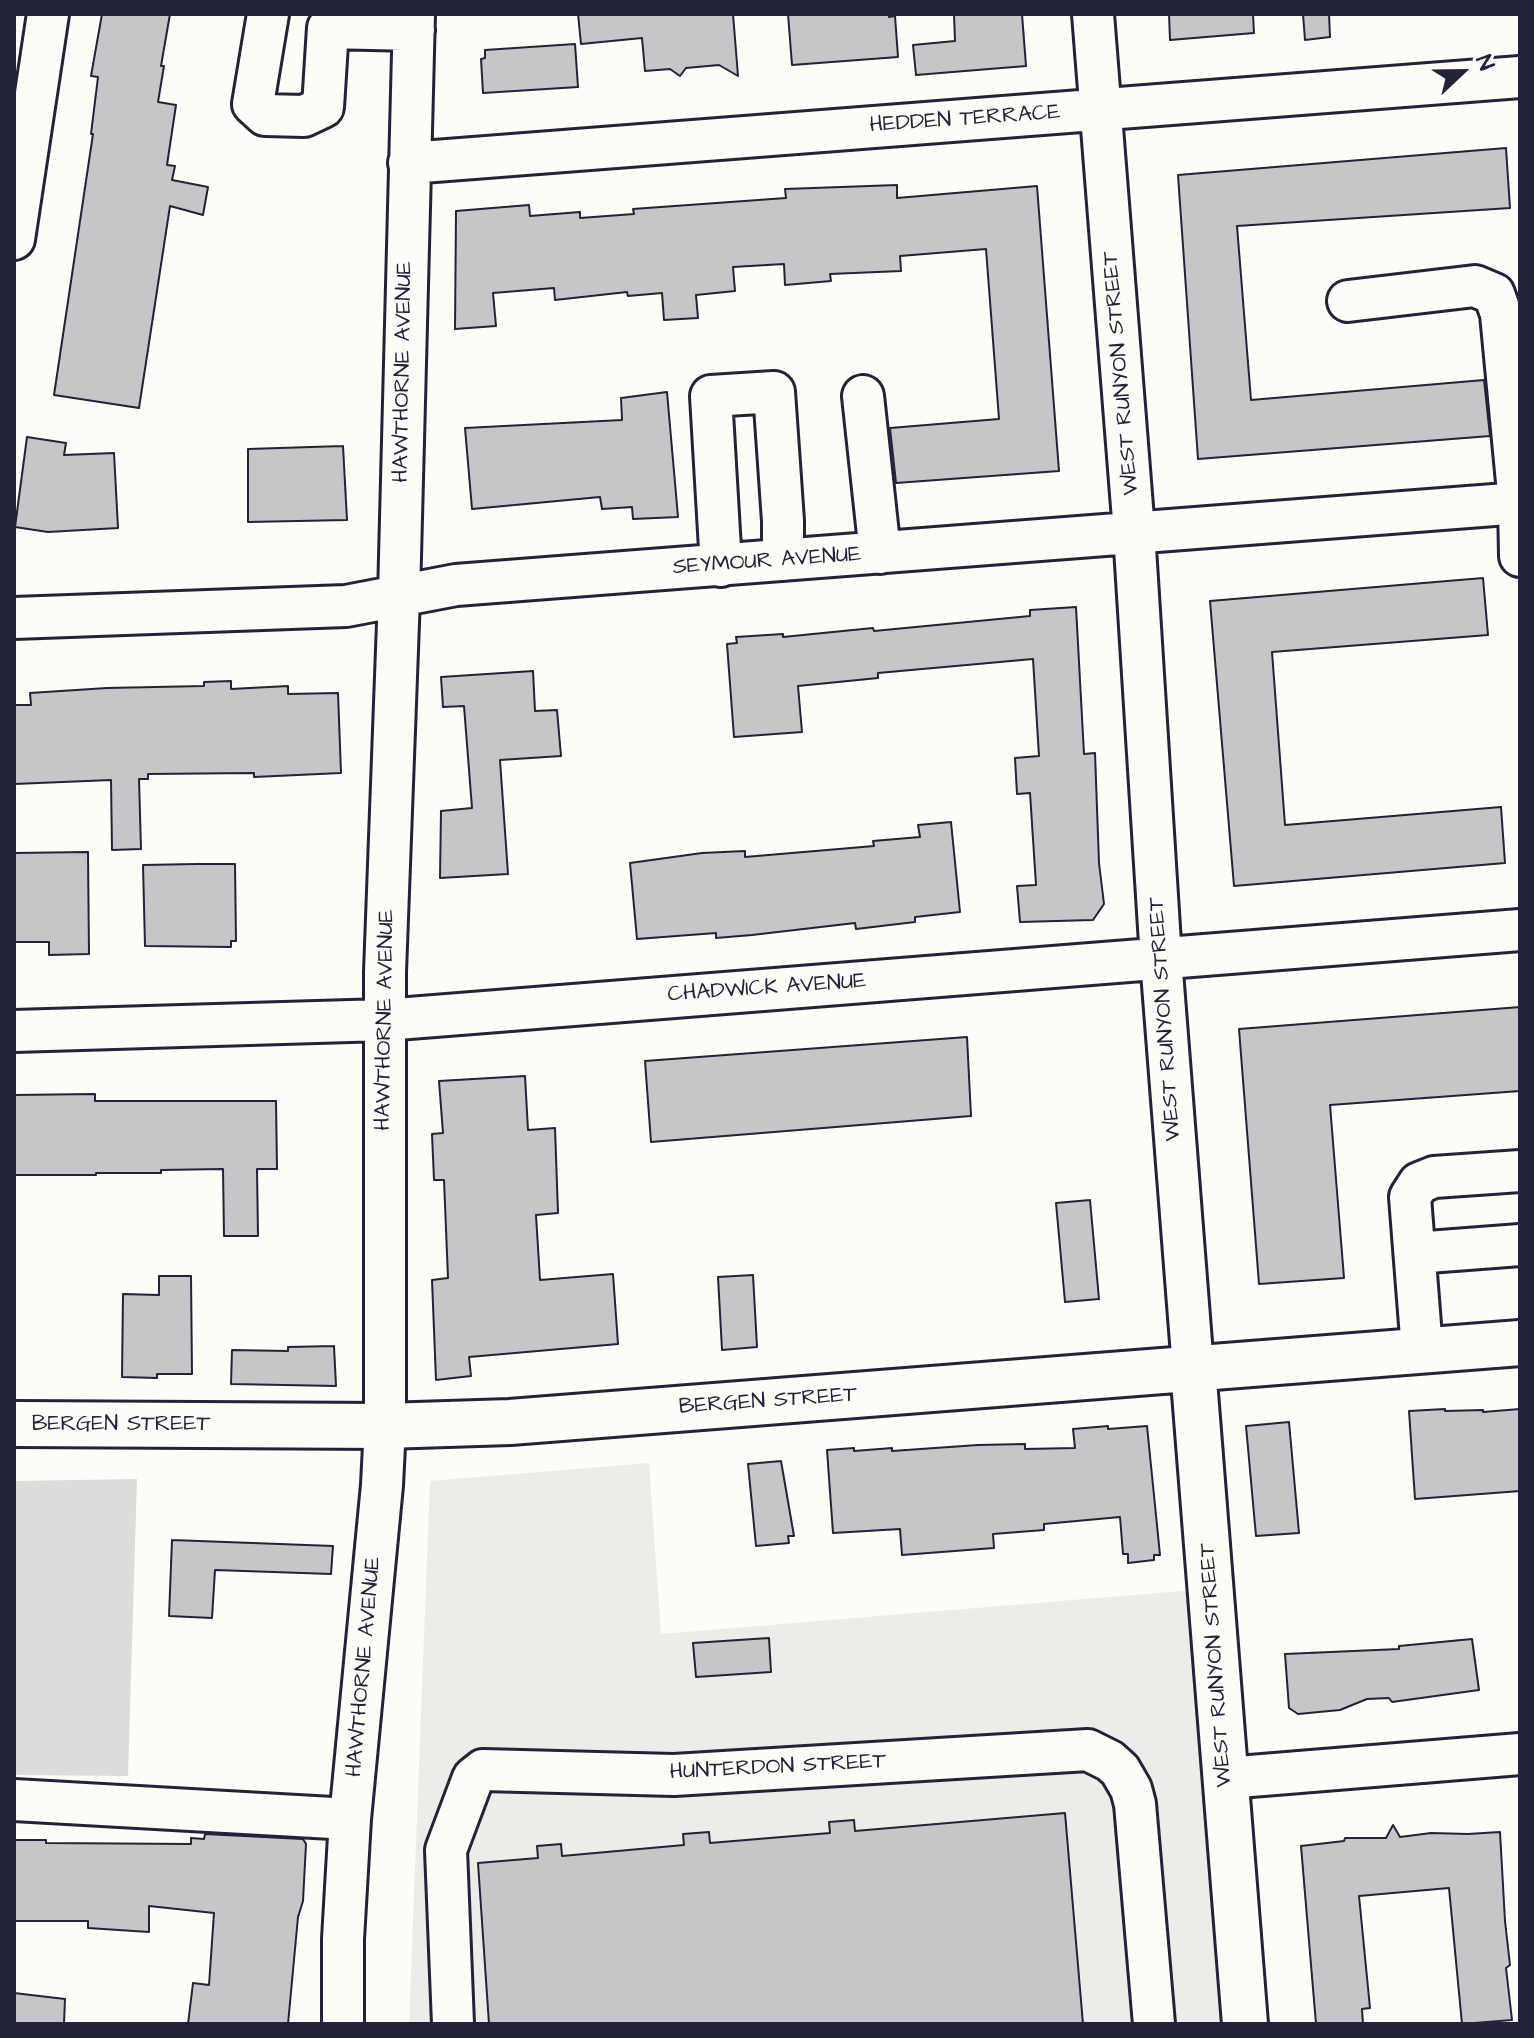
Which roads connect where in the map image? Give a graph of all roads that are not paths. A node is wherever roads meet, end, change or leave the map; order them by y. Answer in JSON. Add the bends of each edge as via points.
{"nodes":[{"id":1,"x":22,"y":14,"type":"edge"},
{"id":2,"x":48,"y":14,"type":"edge"},
{"id":3,"x":268,"y":14,"type":"edge"},
{"id":4,"x":1093,"y":14,"type":"edge"},
{"id":5,"x":329,"y":21,"type":"edge"},
{"id":6,"x":414,"y":22,"type":"edge"},
{"id":7,"x":14,"y":67,"type":"edge"},
{"id":8,"x":1520,"y":77,"type":"edge"},
{"id":9,"x":1101,"y":110,"type":"junction"},
{"id":10,"x":409,"y":163,"type":"junction"},
{"id":11,"x":14,"y":239,"type":"edge"},
{"id":12,"x":1348,"y":301,"type":"dead end"},
{"id":13,"x":863,"y":396,"type":"dead end"},
{"id":14,"x":1520,"y":503,"type":"edge"},
{"id":15,"x":1134,"y":532,"type":"junction"},
{"id":16,"x":880,"y":553,"type":"junction"},
{"id":17,"x":1520,"y":556,"type":"edge"},
{"id":18,"x":783,"y":560,"type":"junction"},
{"id":19,"x":721,"y":566,"type":"junction"},
{"id":20,"x":399,"y":596,"type":"junction"},
{"id":21,"x":14,"y":618,"type":"edge"},
{"id":22,"x":1520,"y":930,"type":"edge"},
{"id":23,"x":1161,"y":959,"type":"junction"},
{"id":24,"x":384,"y":1020,"type":"junction"},
{"id":25,"x":14,"y":1031,"type":"edge"},
{"id":26,"x":1520,"y":1171,"type":"edge"},
{"id":27,"x":1520,"y":1245,"type":"edge"},
{"id":28,"x":1415,"y":1253,"type":"junction"},
{"id":29,"x":1520,"y":1343,"type":"edge"},
{"id":30,"x":1422,"y":1350,"type":"junction"},
{"id":31,"x":1193,"y":1368,"type":"junction"},
{"id":32,"x":14,"y":1424,"type":"edge"},
{"id":33,"x":385,"y":1426,"type":"junction"},
{"id":34,"x":1520,"y":1754,"type":"edge"},
{"id":35,"x":1226,"y":1778,"type":"junction"},
{"id":36,"x":14,"y":1800,"type":"edge"},
{"id":37,"x":350,"y":1819,"type":"junction"},
{"id":38,"x":343,"y":2024,"type":"edge"},
{"id":39,"x":453,"y":2024,"type":"edge"},
{"id":40,"x":1154,"y":2024,"type":"edge"},
{"id":41,"x":1245,"y":2024,"type":"edge"}],
"edges":[{"from":1,"to":7,"type":"street"},
{"from":2,"to":11,"type":"street"},
{"from":3,"to":5,"type":"street","via":[[253,104],[265,115],[304,116],[323,107]]},
{"from":4,"to":9,"type":"street","name":"WEST RUNYON STREET"},
{"from":5,"to":6,"type":"street"},
{"from":6,"to":10,"type":"street","name":"HAWTHORNE AVENUE"},
{"from":8,"to":9,"type":"street","name":"HEDDEN TERRACE"},
{"from":9,"to":10,"type":"street","name":"HEDDEN TERRACE"},
{"from":9,"to":15,"type":"street","name":"WEST RUNYON STREET"},
{"from":10,"to":20,"type":"street","name":"HAWTHORNE AVENUE"},
{"from":12,"to":14,"type":"street","via":[[1475,286],[1494,294],[1501,314]]},
{"from":13,"to":16,"type":"street"},
{"from":14,"to":15,"type":"street","name":"SEYMOUR AVENUE"},
{"from":14,"to":17,"type":"street"},
{"from":15,"to":16,"type":"street","name":"SEYMOUR AVENUE"},
{"from":15,"to":23,"type":"street","name":"WEST RUNYON STREET"},
{"from":16,"to":18,"type":"street","name":"SEYMOUR AVENUE"},
{"from":18,"to":19,"type":"street","name":"SEYMOUR AVENUE"},
{"from":18,"to":19,"type":"street","via":[[774,392],[711,396]]},
{"from":19,"to":20,"type":"street","name":"SEYMOUR AVENUE","via":[[456,585]]},
{"from":20,"to":21,"type":"street","name":"SEYMOUR AVENUE","via":[[346,606]]},
{"from":20,"to":24,"type":"street","name":"HAWTHORNE AVENUE"},
{"from":22,"to":23,"type":"street","name":"CHADWICK AVENUE"},
{"from":23,"to":24,"type":"street","name":"CHADWICK AVENUE"},
{"from":23,"to":31,"type":"street","name":"WEST RUNYON STREET"},
{"from":24,"to":25,"type":"street","name":"CHADWICK AVENUE"},
{"from":24,"to":33,"type":"street","name":"HAWTHORNE AVENUE"},
{"from":26,"to":28,"type":"street","via":[[1434,1177],[1419,1183],[1410,1197]]},
{"from":27,"to":28,"type":"street"},
{"from":28,"to":30,"type":"street"},
{"from":29,"to":30,"type":"main road","name":"BERGEN STREET"},
{"from":30,"to":31,"type":"main road","name":"BERGEN STREET"},
{"from":31,"to":33,"type":"main road","name":"BERGEN STREET","via":[[510,1422]]},
{"from":31,"to":35,"type":"main road","name":"WEST RUNYON STREET"},
{"from":32,"to":33,"type":"main road","name":"BERGEN STREET"},
{"from":33,"to":37,"type":"street","name":"HAWTHORNE AVENUE"},
{"from":34,"to":35,"type":"street"},
{"from":35,"to":41,"type":"main road","name":"WEST RUNYON STREET"},
{"from":36,"to":37,"type":"street"},
{"from":37,"to":38,"type":"street","name":"HAWTHORNE AVENUE"},
{"from":39,"to":40,"type":"street","name":"HUNTERDON STREET","via":[[446,1850],[473,1778],[483,1770],[674,1775],[1088,1750],[1120,1770],[1135,1804]]}]}
